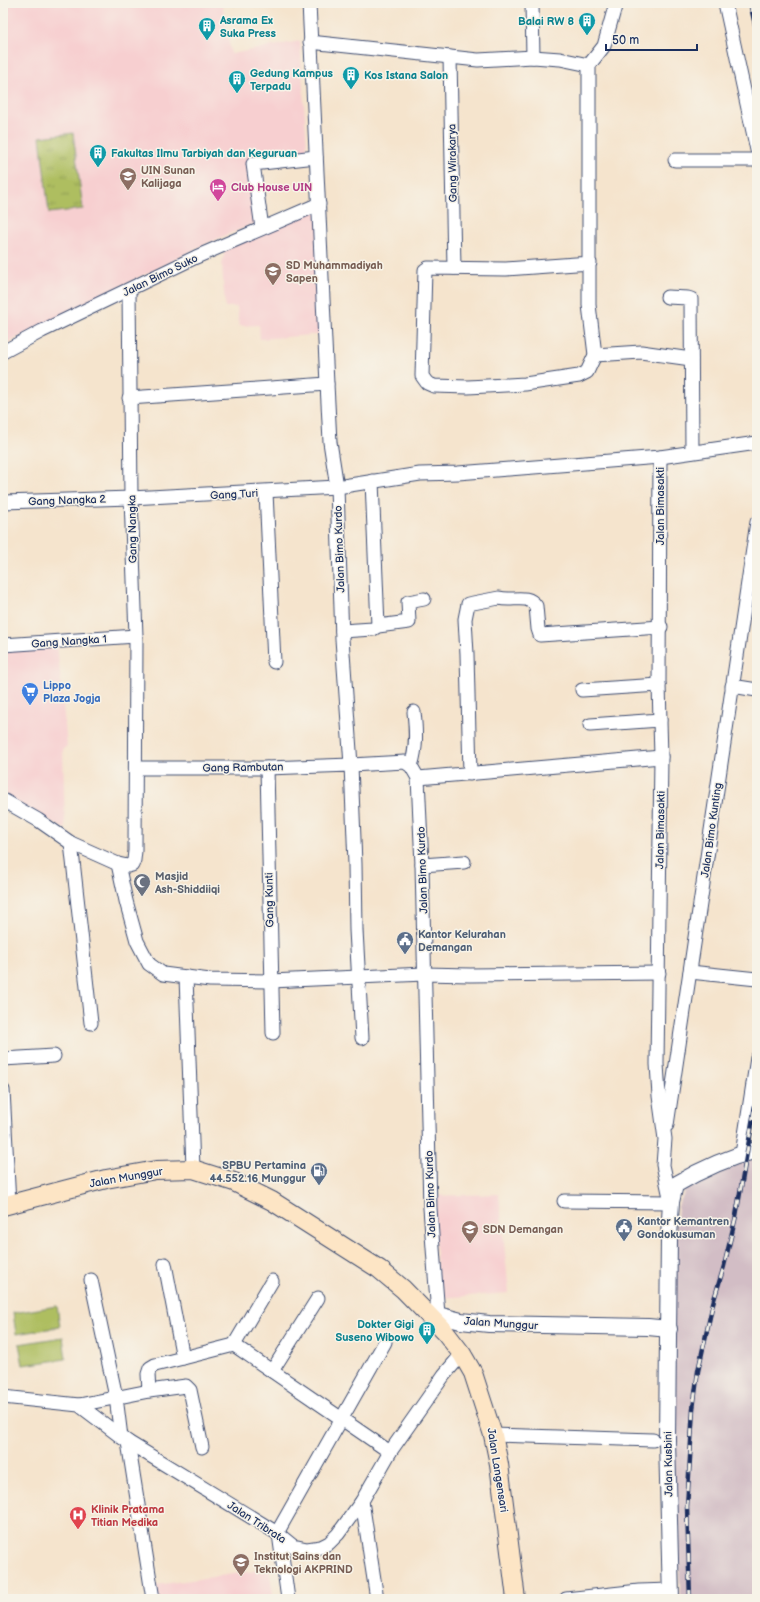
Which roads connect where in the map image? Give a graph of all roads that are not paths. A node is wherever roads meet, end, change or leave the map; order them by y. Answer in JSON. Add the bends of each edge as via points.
{"nodes":[{"id":1,"x":309,"y":3,"type":"edge"},
{"id":2,"x":532,"y":3,"type":"edge"},
{"id":3,"x":616,"y":3,"type":"edge"},
{"id":4,"x":726,"y":3,"type":"edge"},
{"id":5,"x":310,"y":42,"type":"junction"},
{"id":6,"x":450,"y":57,"type":"junction"},
{"id":7,"x":533,"y":57,"type":"junction"},
{"id":8,"x":589,"y":65,"type":"junction"},
{"id":9,"x":757,"y":150,"type":"edge"},
{"id":10,"x":316,"y":157,"type":"junction"},
{"id":11,"x":675,"y":160,"type":"dead end"},
{"id":12,"x":757,"y":160,"type":"edge"},
{"id":13,"x":319,"y":204,"type":"junction"},
{"id":14,"x":262,"y":228,"type":"junction"},
{"id":15,"x":590,"y":263,"type":"junction"},
{"id":16,"x":454,"y":268,"type":"junction"},
{"id":17,"x":129,"y":290,"type":"junction"},
{"id":18,"x":667,"y":297,"type":"dead end"},
{"id":19,"x":3,"y":352,"type":"edge"},
{"id":20,"x":595,"y":355,"type":"junction"},
{"id":21,"x":691,"y":358,"type":"junction"},
{"id":22,"x":327,"y":384,"type":"junction"},
{"id":23,"x":129,"y":398,"type":"junction"},
{"id":24,"x":757,"y":444,"type":"edge"},
{"id":25,"x":692,"y":452,"type":"junction"},
{"id":26,"x":660,"y":457,"type":"junction"},
{"id":27,"x":372,"y":481,"type":"junction"},
{"id":28,"x":337,"y":487,"type":"junction"},
{"id":29,"x":266,"y":492,"type":"junction"},
{"id":30,"x":131,"y":498,"type":"junction"},
{"id":31,"x":3,"y":502,"type":"edge"},
{"id":32,"x":757,"y":522,"type":"edge"},
{"id":33,"x":755,"y":548,"type":"edge"},
{"id":34,"x":424,"y":600,"type":"dead end"},
{"id":35,"x":378,"y":626,"type":"junction"},
{"id":36,"x":660,"y":627,"type":"junction"},
{"id":37,"x":342,"y":631,"type":"junction"},
{"id":38,"x":136,"y":636,"type":"junction"},
{"id":39,"x":3,"y":645,"type":"edge"},
{"id":40,"x":274,"y":662,"type":"dead end"},
{"id":41,"x":660,"y":685,"type":"junction"},
{"id":42,"x":732,"y":686,"type":"junction"},
{"id":43,"x":582,"y":690,"type":"dead end"},
{"id":44,"x":757,"y":690,"type":"edge"},
{"id":45,"x":414,"y":712,"type":"dead end"},
{"id":46,"x":660,"y":720,"type":"junction"},
{"id":47,"x":590,"y":724,"type":"dead end"},
{"id":48,"x":661,"y":757,"type":"junction"},
{"id":49,"x":351,"y":765,"type":"junction"},
{"id":50,"x":411,"y":766,"type":"junction"},
{"id":51,"x":136,"y":768,"type":"junction"},
{"id":52,"x":266,"y":768,"type":"junction"},
{"id":53,"x":470,"y":774,"type":"junction"},
{"id":54,"x":418,"y":778,"type":"junction"},
{"id":55,"x":3,"y":800,"type":"edge"},
{"id":56,"x":71,"y":843,"type":"junction"},
{"id":57,"x":464,"y":862,"type":"dead end"},
{"id":58,"x":118,"y":864,"type":"junction"},
{"id":59,"x":422,"y":865,"type":"junction"},
{"id":60,"x":690,"y":972,"type":"junction"},
{"id":61,"x":659,"y":973,"type":"junction"},
{"id":62,"x":424,"y":974,"type":"junction"},
{"id":63,"x":359,"y":976,"type":"junction"},
{"id":64,"x":186,"y":977,"type":"junction"},
{"id":65,"x":757,"y":979,"type":"edge"},
{"id":66,"x":271,"y":981,"type":"junction"},
{"id":67,"x":91,"y":1023,"type":"dead end"},
{"id":68,"x":273,"y":1033,"type":"dead end"},
{"id":69,"x":362,"y":1038,"type":"dead end"},
{"id":70,"x":54,"y":1056,"type":"dead end"},
{"id":71,"x":757,"y":1058,"type":"edge"},
{"id":72,"x":3,"y":1059,"type":"edge"},
{"id":73,"x":3,"y":1090,"type":"edge"},
{"id":74,"x":665,"y":1139,"type":"junction"},
{"id":75,"x":757,"y":1150,"type":"edge"},
{"id":76,"x":742,"y":1154,"type":"junction"},
{"id":77,"x":193,"y":1169,"type":"junction"},
{"id":78,"x":564,"y":1201,"type":"dead end"},
{"id":79,"x":671,"y":1202,"type":"junction"},
{"id":80,"x":6,"y":1205,"type":"edge"},
{"id":81,"x":165,"y":1264,"type":"dead end"},
{"id":82,"x":90,"y":1280,"type":"dead end"},
{"id":83,"x":272,"y":1281,"type":"dead end"},
{"id":84,"x":318,"y":1298,"type":"dead end"},
{"id":85,"x":432,"y":1314,"type":"junction"},
{"id":86,"x":669,"y":1329,"type":"junction"},
{"id":87,"x":385,"y":1342,"type":"dead end"},
{"id":88,"x":234,"y":1345,"type":"junction"},
{"id":89,"x":462,"y":1354,"type":"junction"},
{"id":90,"x":183,"y":1358,"type":"junction"},
{"id":91,"x":272,"y":1371,"type":"junction"},
{"id":92,"x":149,"y":1391,"type":"junction"},
{"id":93,"x":3,"y":1397,"type":"edge"},
{"id":94,"x":116,"y":1397,"type":"junction"},
{"id":95,"x":79,"y":1405,"type":"junction"},
{"id":96,"x":342,"y":1419,"type":"junction"},
{"id":97,"x":493,"y":1435,"type":"junction"},
{"id":98,"x":125,"y":1439,"type":"junction"},
{"id":99,"x":653,"y":1440,"type":"dead end"},
{"id":100,"x":202,"y":1446,"type":"dead end"},
{"id":101,"x":390,"y":1452,"type":"junction"},
{"id":102,"x":362,"y":1501,"type":"junction"},
{"id":103,"x":278,"y":1534,"type":"junction"},
{"id":104,"x":670,"y":1595,"type":"edge"},
{"id":105,"x":154,"y":1599,"type":"edge"},
{"id":106,"x":288,"y":1599,"type":"edge"},
{"id":107,"x":377,"y":1599,"type":"edge"},
{"id":108,"x":516,"y":1599,"type":"edge"},
{"id":109,"x":566,"y":1599,"type":"edge"}],
"edges":[{"from":1,"to":5,"type":"street","name":"Jalan Bimo Kurdo"},
{"from":2,"to":7,"type":"street"},
{"from":3,"to":8,"type":"street","via":[[604,46]]},
{"from":4,"to":9,"type":"street"},
{"from":5,"to":6,"type":"street"},
{"from":5,"to":10,"type":"street","name":"Jalan Bimo Kurdo"},
{"from":6,"to":7,"type":"street","via":[[478,60]]},
{"from":6,"to":16,"type":"street","name":"Gang Wirakarya"},
{"from":7,"to":8,"type":"street"},
{"from":8,"to":15,"type":"street"},
{"from":10,"to":13,"type":"street","name":"Jalan Bimo Kurdo"},
{"from":10,"to":14,"type":"street","via":[[253,164]]},
{"from":11,"to":12,"type":"street"},
{"from":13,"to":14,"type":"street","name":"Jalan Bimo Suko"},
{"from":13,"to":22,"type":"street","name":"Jalan Bimo Kurdo"},
{"from":14,"to":17,"type":"street","name":"Jalan Bimo Suko"},
{"from":15,"to":16,"type":"street","via":[[506,269]]},
{"from":15,"to":20,"type":"street","via":[[589,305]]},
{"from":16,"to":20,"type":"street","via":[[428,268],[424,274],[422,376],[427,384],[468,388],[524,384],[579,376],[587,372]]},
{"from":17,"to":19,"type":"street","name":"Jalan Bimo Suko"},
{"from":17,"to":23,"type":"street","name":"Gang Nangka"},
{"from":18,"to":21,"type":"street","via":[[692,299]]},
{"from":20,"to":21,"type":"street","via":[[641,352]]},
{"from":21,"to":25,"type":"street"},
{"from":22,"to":23,"type":"street"},
{"from":22,"to":28,"type":"street","name":"Jalan Bimo Kurdo","via":[[330,442]]},
{"from":23,"to":30,"type":"street","name":"Gang Nangka"},
{"from":24,"to":25,"type":"street"},
{"from":25,"to":26,"type":"street"},
{"from":26,"to":27,"type":"street","via":[[420,474]]},
{"from":26,"to":36,"type":"street","name":"Jalan Bimasakti"},
{"from":27,"to":28,"type":"street"},
{"from":27,"to":35,"type":"street"},
{"from":28,"to":29,"type":"street","name":"Gang Turi"},
{"from":28,"to":37,"type":"street","name":"Jalan Bimo Kurdo"},
{"from":29,"to":30,"type":"street","name":"Gang Turi"},
{"from":29,"to":40,"type":"street"},
{"from":30,"to":31,"type":"street","name":"Gang Nangka 2"},
{"from":30,"to":38,"type":"street","name":"Gang Nangka"},
{"from":32,"to":33,"type":"street","name":"Jalan Bimo Kunting"},
{"from":33,"to":42,"type":"street","name":"Jalan Bimo Kunting"},
{"from":34,"to":35,"type":"street","via":[[408,602],[409,622]]},
{"from":35,"to":37,"type":"street","via":[[374,629]]},
{"from":36,"to":41,"type":"street","name":"Jalan Bimasakti"},
{"from":36,"to":53,"type":"street","via":[[540,635],[536,606],[530,600],[499,598],[468,604],[465,619]]},
{"from":37,"to":49,"type":"street","name":"Jalan Bimo Kurdo"},
{"from":38,"to":39,"type":"street","name":"Gang Nangka 1"},
{"from":38,"to":51,"type":"street","name":"Gang Nangka"},
{"from":41,"to":43,"type":"street"},
{"from":41,"to":46,"type":"street","name":"Jalan Bimasakti"},
{"from":42,"to":44,"type":"street"},
{"from":42,"to":60,"type":"street","name":"Jalan Bimo Kunting"},
{"from":45,"to":50,"type":"street","via":[[416,742]]},
{"from":46,"to":47,"type":"street"},
{"from":46,"to":48,"type":"street","name":"Jalan Bimasakti"},
{"from":48,"to":53,"type":"street"},
{"from":48,"to":61,"type":"street","name":"Jalan Bimasakti"},
{"from":49,"to":50,"type":"street","via":[[405,762]]},
{"from":49,"to":52,"type":"street","name":"Gang Rambutan"},
{"from":49,"to":63,"type":"street","name":"Jalan Bimo Kurdo"},
{"from":50,"to":54,"type":"street","name":"Jalan Bimo Kurdo"},
{"from":51,"to":52,"type":"street","name":"Gang Rambutan"},
{"from":51,"to":58,"type":"street","name":"Gang Nangka","via":[[134,860],[132,865],[128,866]]},
{"from":52,"to":66,"type":"street","name":"Gang Kunti"},
{"from":53,"to":54,"type":"street"},
{"from":54,"to":59,"type":"street","name":"Jalan Bimo Kurdo"},
{"from":55,"to":56,"type":"street"},
{"from":56,"to":58,"type":"street"},
{"from":56,"to":67,"type":"street"},
{"from":57,"to":59,"type":"street"},
{"from":58,"to":64,"type":"street","via":[[138,941],[149,964],[163,974]]},
{"from":59,"to":62,"type":"street","name":"Jalan Bimo Kurdo"},
{"from":60,"to":65,"type":"street"},
{"from":60,"to":74,"type":"street","name":"Jalan Bimo Kunting"},
{"from":61,"to":62,"type":"street"},
{"from":61,"to":74,"type":"street","name":"Jalan Bimasakti","via":[[657,1064]]},
{"from":62,"to":63,"type":"street"},
{"from":62,"to":85,"type":"street","name":"Jalan Bimo Kurdo"},
{"from":63,"to":66,"type":"street"},
{"from":63,"to":69,"type":"street","name":"Jalan Bimo Kurdo"},
{"from":64,"to":66,"type":"street"},
{"from":64,"to":77,"type":"street"},
{"from":66,"to":68,"type":"street","name":"Gang Kunti"},
{"from":70,"to":72,"type":"street"},
{"from":71,"to":76,"type":"street"},
{"from":73,"to":80,"type":"street"},
{"from":74,"to":79,"type":"street","name":"Jalan Bimasakti","via":[[663,1165]]},
{"from":75,"to":76,"type":"street"},
{"from":76,"to":79,"type":"street","via":[[675,1185]]},
{"from":77,"to":80,"type":"main road","name":"Jalan Munggur","via":[[156,1170],[106,1179]]},
{"from":77,"to":85,"type":"main road","name":"Jalan Munggur","via":[[234,1182],[272,1200],[378,1269]]},
{"from":78,"to":79,"type":"street"},
{"from":79,"to":86,"type":"street"},
{"from":81,"to":90,"type":"street"},
{"from":82,"to":94,"type":"street"},
{"from":83,"to":88,"type":"street"},
{"from":84,"to":91,"type":"street"},
{"from":85,"to":86,"type":"street","name":"Jalan Munggur","via":[[489,1324]]},
{"from":85,"to":89,"type":"main road","name":"Jalan Langensari"},
{"from":86,"to":104,"type":"street","name":"Jalan Kusbini","via":[[667,1440]]},
{"from":87,"to":96,"type":"street"},
{"from":88,"to":90,"type":"street"},
{"from":88,"to":91,"type":"street"},
{"from":89,"to":97,"type":"main road","name":"Jalan Langensari","via":[[473,1373]]},
{"from":89,"to":101,"type":"street","name":"Jalan Tribrata","via":[[444,1375]]},
{"from":90,"to":92,"type":"street","via":[[150,1368]]},
{"from":91,"to":96,"type":"street"},
{"from":92,"to":94,"type":"street"},
{"from":92,"to":100,"type":"street","via":[[188,1387]]},
{"from":93,"to":95,"type":"street"},
{"from":94,"to":95,"type":"street"},
{"from":94,"to":98,"type":"street"},
{"from":95,"to":98,"type":"street","name":"Jalan Tribrata"},
{"from":96,"to":101,"type":"street"},
{"from":96,"to":103,"type":"street"},
{"from":97,"to":99,"type":"street"},
{"from":97,"to":108,"type":"main road","name":"Jalan Langensari"},
{"from":98,"to":103,"type":"street","name":"Jalan Tribrata"},
{"from":98,"to":105,"type":"street"},
{"from":101,"to":102,"type":"street","name":"Jalan Tribrata"},
{"from":102,"to":103,"type":"street","name":"Jalan Tribrata","via":[[338,1534],[321,1547],[307,1549],[293,1546]]},
{"from":102,"to":107,"type":"street"},
{"from":103,"to":106,"type":"street"},
{"from":104,"to":109,"type":"street","via":[[639,1591]]}]}
